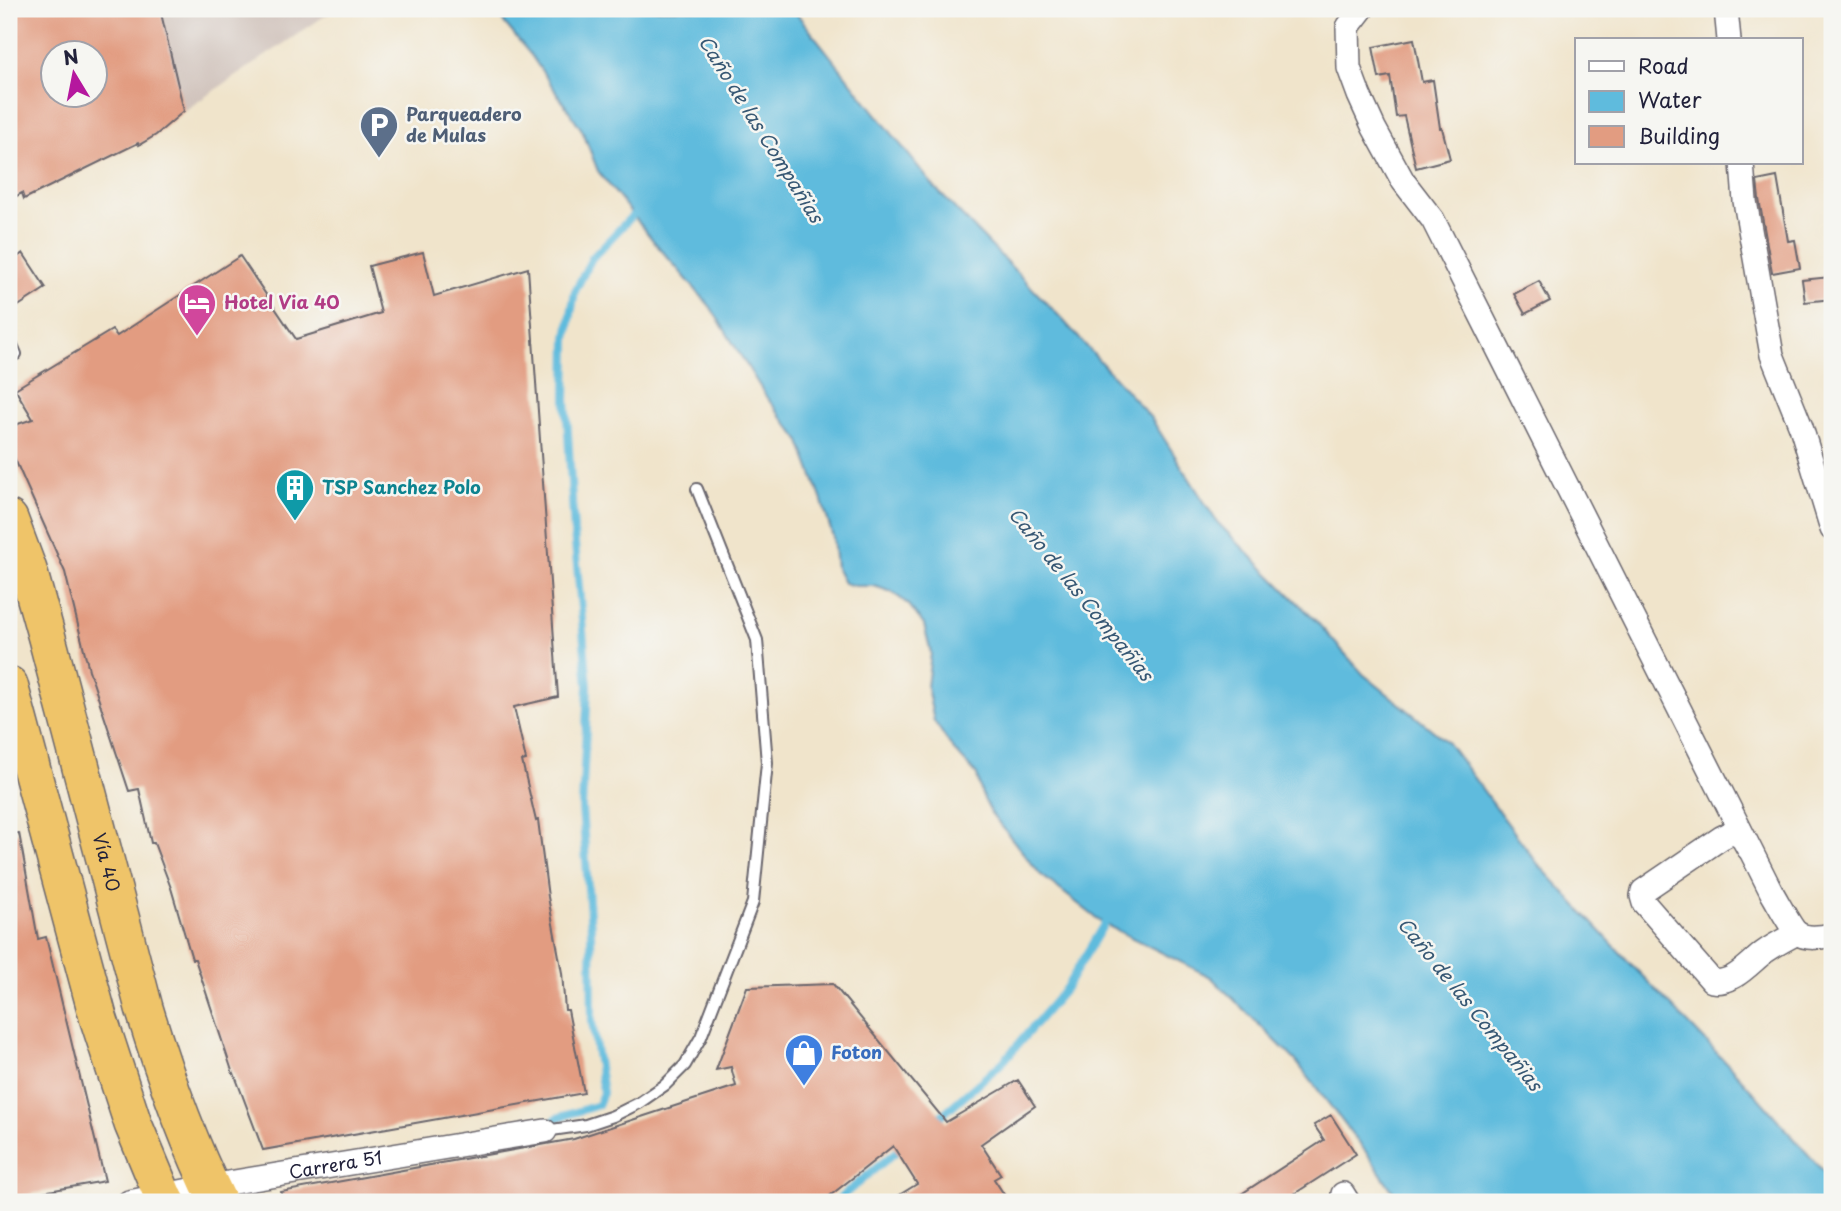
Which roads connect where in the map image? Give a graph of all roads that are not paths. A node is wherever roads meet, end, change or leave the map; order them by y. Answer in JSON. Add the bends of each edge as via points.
{"nodes":[{"id":1,"x":1362,"y":9,"type":"edge"},
{"id":2,"x":1726,"y":9,"type":"edge"},
{"id":3,"x":1730,"y":38,"type":"edge"},
{"id":4,"x":1741,"y":164,"type":"edge"},
{"id":5,"x":9,"y":338,"type":"edge"},
{"id":6,"x":16,"y":354,"type":"dead end"},
{"id":7,"x":697,"y":489,"type":"dead end"},
{"id":8,"x":9,"y":519,"type":"edge"},
{"id":9,"x":1832,"y":528,"type":"edge"},
{"id":10,"x":9,"y":685,"type":"edge"},
{"id":11,"x":1748,"y":848,"type":"junction"},
{"id":12,"x":1797,"y":933,"type":"junction"},
{"id":13,"x":1832,"y":934,"type":"edge"},
{"id":14,"x":545,"y":1131,"type":"joint"},
{"id":15,"x":214,"y":1194,"type":"edge"},
{"id":16,"x":156,"y":1201,"type":"edge"}],
"edges":[{"from":1,"to":11,"type":"street","via":[[1348,27],[1349,68],[1374,128],[1403,181],[1433,220]]},
{"from":2,"to":3,"type":"street"},
{"from":4,"to":9,"type":"street","via":[[1772,355],[1801,427]]},
{"from":5,"to":6,"type":"lane"},
{"from":7,"to":14,"type":"lane","via":[[757,640],[767,763],[753,902],[701,1037],[685,1065],[665,1085],[613,1116]]},
{"from":8,"to":15,"type":"highway","name":"Vía 40","via":[[51,650],[158,1056]]},
{"from":10,"to":16,"type":"highway","via":[[98,1017]]},
{"from":11,"to":12,"type":"street"},
{"from":11,"to":12,"type":"street","via":[[1736,833],[1721,838],[1643,891],[1644,903],[1712,981],[1726,980]]},
{"from":12,"to":13,"type":"street","via":[[1809,937]]},
{"from":14,"to":15,"type":"street","name":"Carrera 51"},
{"from":15,"to":16,"type":"street","name":"Carrera 51"}]}
